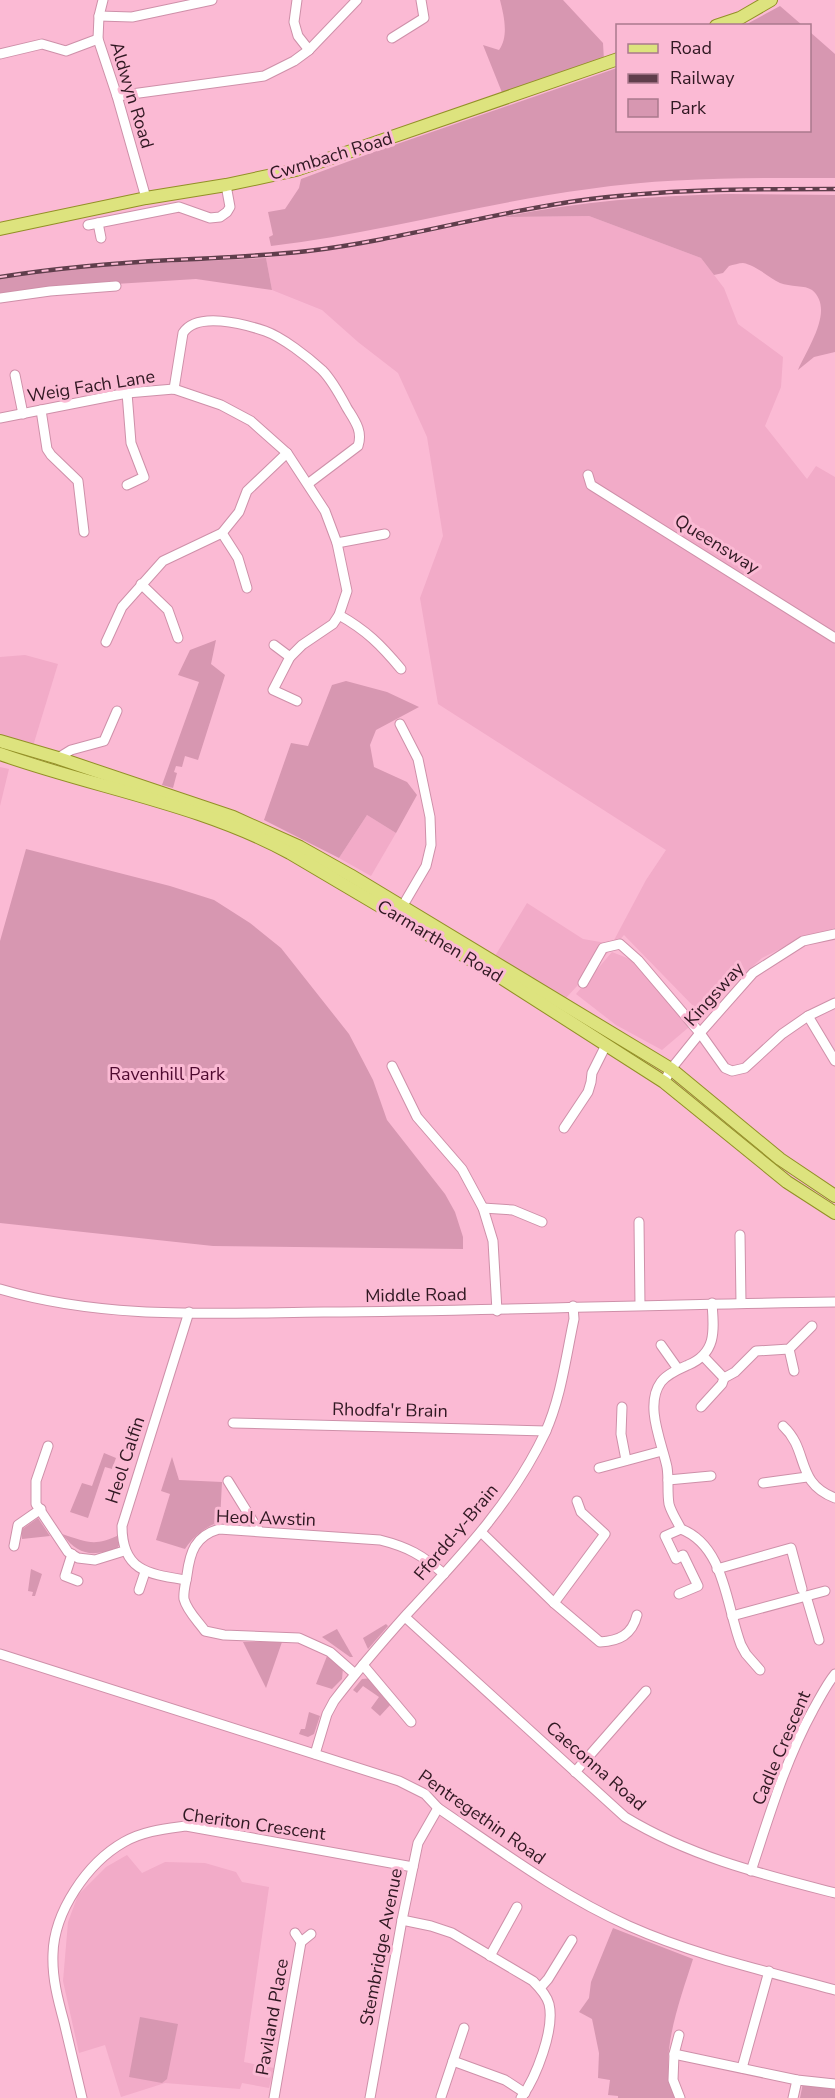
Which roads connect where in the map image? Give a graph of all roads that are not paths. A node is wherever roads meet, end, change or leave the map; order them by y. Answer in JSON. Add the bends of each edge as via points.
{"nodes":[{"id":1,"x":103,"y":0,"type":"edge"},
{"id":2,"x":212,"y":0,"type":"edge"},
{"id":3,"x":297,"y":0,"type":"edge"},
{"id":4,"x":357,"y":0,"type":"edge"},
{"id":5,"x":421,"y":0,"type":"edge"},
{"id":6,"x":771,"y":0,"type":"edge"},
{"id":7,"x":99,"y":16,"type":"junction"},
{"id":8,"x":722,"y":24,"type":"edge"},
{"id":9,"x":392,"y":38,"type":"dead end"},
{"id":10,"x":98,"y":39,"type":"junction"},
{"id":11,"x":309,"y":50,"type":"junction"},
{"id":12,"x":0,"y":54,"type":"edge"},
{"id":13,"x":616,"y":60,"type":"edge"},
{"id":14,"x":117,"y":96,"type":"junction"},
{"id":15,"x":226,"y":185,"type":"junction"},
{"id":16,"x":146,"y":198,"type":"junction"},
{"id":17,"x":0,"y":229,"type":"edge"},
{"id":18,"x":101,"y":238,"type":"dead end"},
{"id":19,"x":116,"y":286,"type":"dead end"},
{"id":20,"x":0,"y":298,"type":"edge"},
{"id":21,"x":15,"y":375,"type":"dead end"},
{"id":22,"x":174,"y":389,"type":"junction"},
{"id":23,"x":127,"y":393,"type":"junction"},
{"id":24,"x":41,"y":410,"type":"junction"},
{"id":25,"x":23,"y":414,"type":"junction"},
{"id":26,"x":0,"y":418,"type":"edge"},
{"id":27,"x":287,"y":453,"type":"junction"},
{"id":28,"x":588,"y":475,"type":"dead end"},
{"id":29,"x":309,"y":483,"type":"junction"},
{"id":30,"x":127,"y":485,"type":"dead end"},
{"id":31,"x":84,"y":532,"type":"dead end"},
{"id":32,"x":222,"y":533,"type":"junction"},
{"id":33,"x":385,"y":534,"type":"dead end"},
{"id":34,"x":337,"y":543,"type":"junction"},
{"id":35,"x":141,"y":584,"type":"junction"},
{"id":36,"x":247,"y":588,"type":"dead end"},
{"id":37,"x":339,"y":615,"type":"junction"},
{"id":38,"x":178,"y":638,"type":"dead end"},
{"id":39,"x":835,"y":638,"type":"edge"},
{"id":40,"x":106,"y":642,"type":"dead end"},
{"id":41,"x":274,"y":645,"type":"dead end"},
{"id":42,"x":290,"y":657,"type":"junction"},
{"id":43,"x":401,"y":669,"type":"dead end"},
{"id":44,"x":297,"y":701,"type":"dead end"},
{"id":45,"x":117,"y":711,"type":"dead end"},
{"id":46,"x":400,"y":724,"type":"dead end"},
{"id":47,"x":0,"y":741,"type":"edge"},
{"id":48,"x":0,"y":754,"type":"edge"},
{"id":49,"x":58,"y":758,"type":"junction"},
{"id":50,"x":402,"y":907,"type":"junction"},
{"id":51,"x":835,"y":934,"type":"edge"},
{"id":52,"x":583,"y":983,"type":"dead end"},
{"id":53,"x":835,"y":1003,"type":"edge"},
{"id":54,"x":808,"y":1016,"type":"junction"},
{"id":55,"x":700,"y":1033,"type":"junction"},
{"id":56,"x":606,"y":1045,"type":"junction"},
{"id":57,"x":835,"y":1061,"type":"edge"},
{"id":58,"x":392,"y":1066,"type":"dead end"},
{"id":59,"x":671,"y":1069,"type":"junction"},
{"id":60,"x":664,"y":1082,"type":"junction"},
{"id":61,"x":564,"y":1128,"type":"dead end"},
{"id":62,"x":835,"y":1196,"type":"edge"},
{"id":63,"x":483,"y":1208,"type":"junction"},
{"id":64,"x":835,"y":1213,"type":"edge"},
{"id":65,"x":542,"y":1222,"type":"dead end"},
{"id":66,"x":639,"y":1222,"type":"dead end"},
{"id":67,"x":740,"y":1235,"type":"dead end"},
{"id":68,"x":0,"y":1289,"type":"edge"},
{"id":69,"x":835,"y":1302,"type":"edge"},
{"id":70,"x":712,"y":1303,"type":"junction"},
{"id":71,"x":741,"y":1303,"type":"junction"},
{"id":72,"x":640,"y":1305,"type":"junction"},
{"id":73,"x":573,"y":1306,"type":"junction"},
{"id":74,"x":497,"y":1311,"type":"junction"},
{"id":75,"x":189,"y":1312,"type":"junction"},
{"id":76,"x":812,"y":1326,"type":"dead end"},
{"id":77,"x":661,"y":1345,"type":"dead end"},
{"id":78,"x":789,"y":1349,"type":"junction"},
{"id":79,"x":704,"y":1356,"type":"junction"},
{"id":80,"x":678,"y":1369,"type":"junction"},
{"id":81,"x":794,"y":1371,"type":"dead end"},
{"id":82,"x":724,"y":1378,"type":"junction"},
{"id":83,"x":622,"y":1407,"type":"dead end"},
{"id":84,"x":701,"y":1407,"type":"dead end"},
{"id":85,"x":233,"y":1423,"type":"dead end"},
{"id":86,"x":783,"y":1426,"type":"dead end"},
{"id":87,"x":546,"y":1431,"type":"junction"},
{"id":88,"x":48,"y":1446,"type":"dead end"},
{"id":89,"x":662,"y":1451,"type":"junction"},
{"id":90,"x":626,"y":1460,"type":"junction"},
{"id":91,"x":599,"y":1468,"type":"dead end"},
{"id":92,"x":711,"y":1476,"type":"dead end"},
{"id":93,"x":807,"y":1477,"type":"junction"},
{"id":94,"x":668,"y":1480,"type":"junction"},
{"id":95,"x":763,"y":1483,"type":"dead end"},
{"id":96,"x":223,"y":1495,"type":"dead end"},
{"id":97,"x":835,"y":1498,"type":"edge"},
{"id":98,"x":577,"y":1501,"type":"dead end"},
{"id":99,"x":41,"y":1509,"type":"junction"},
{"id":100,"x":681,"y":1529,"type":"junction"},
{"id":101,"x":259,"y":1531,"type":"junction"},
{"id":102,"x":481,"y":1532,"type":"junction"},
{"id":103,"x":14,"y":1546,"type":"dead end"},
{"id":104,"x":124,"y":1551,"type":"junction"},
{"id":105,"x":72,"y":1554,"type":"junction"},
{"id":106,"x":717,"y":1569,"type":"junction"},
{"id":107,"x":146,"y":1572,"type":"junction"},
{"id":108,"x":444,"y":1574,"type":"junction"},
{"id":109,"x":186,"y":1580,"type":"junction"},
{"id":110,"x":78,"y":1581,"type":"dead end"},
{"id":111,"x":139,"y":1590,"type":"dead end"},
{"id":112,"x":825,"y":1592,"type":"dead end"},
{"id":113,"x":804,"y":1593,"type":"junction"},
{"id":114,"x":679,"y":1594,"type":"dead end"},
{"id":115,"x":554,"y":1604,"type":"junction"},
{"id":116,"x":637,"y":1615,"type":"dead end"},
{"id":117,"x":732,"y":1616,"type":"junction"},
{"id":118,"x":405,"y":1617,"type":"junction"},
{"id":119,"x":819,"y":1640,"type":"dead end"},
{"id":120,"x":0,"y":1654,"type":"edge"},
{"id":121,"x":363,"y":1665,"type":"junction"},
{"id":122,"x":760,"y":1670,"type":"dead end"},
{"id":123,"x":355,"y":1674,"type":"junction"},
{"id":124,"x":835,"y":1674,"type":"edge"},
{"id":125,"x":646,"y":1691,"type":"dead end"},
{"id":126,"x":411,"y":1722,"type":"dead end"},
{"id":127,"x":315,"y":1754,"type":"junction"},
{"id":128,"x":575,"y":1772,"type":"junction"},
{"id":129,"x":438,"y":1808,"type":"junction"},
{"id":130,"x":413,"y":1867,"type":"junction"},
{"id":131,"x":751,"y":1871,"type":"junction"},
{"id":132,"x":835,"y":1893,"type":"edge"},
{"id":133,"x":517,"y":1907,"type":"dead end"},
{"id":134,"x":402,"y":1920,"type":"junction"},
{"id":135,"x":296,"y":1933,"type":"dead end"},
{"id":136,"x":311,"y":1934,"type":"dead end"},
{"id":137,"x":572,"y":1940,"type":"dead end"},
{"id":138,"x":301,"y":1942,"type":"junction"},
{"id":139,"x":490,"y":1956,"type":"junction"},
{"id":140,"x":769,"y":1971,"type":"junction"},
{"id":141,"x":540,"y":1988,"type":"junction"},
{"id":142,"x":835,"y":1990,"type":"edge"},
{"id":143,"x":464,"y":2028,"type":"dead end"},
{"id":144,"x":679,"y":2035,"type":"dead end"},
{"id":145,"x":674,"y":2054,"type":"junction"},
{"id":146,"x":453,"y":2061,"type":"junction"},
{"id":147,"x":742,"y":2068,"type":"junction"},
{"id":148,"x":797,"y":2080,"type":"junction"},
{"id":149,"x":835,"y":2084,"type":"edge"},
{"id":150,"x":523,"y":2096,"type":"edge"},
{"id":151,"x":441,"y":2097,"type":"edge"},
{"id":152,"x":82,"y":2098,"type":"edge"},
{"id":153,"x":274,"y":2098,"type":"edge"},
{"id":154,"x":370,"y":2098,"type":"edge"},
{"id":155,"x":680,"y":2098,"type":"edge"},
{"id":156,"x":793,"y":2098,"type":"edge"}],
"edges":[{"from":1,"to":7,"type":"street","name":"Aldwyn Road"},
{"from":2,"to":7,"type":"street","via":[[132,17]]},
{"from":3,"to":11,"type":"street","via":[[294,22],[298,36]]},
{"from":4,"to":11,"type":"street"},
{"from":5,"to":9,"type":"street","via":[[424,18]]},
{"from":6,"to":8,"type":"main road"},
{"from":7,"to":10,"type":"street","name":"Aldwyn Road"},
{"from":10,"to":12,"type":"street","via":[[66,51],[42,44]]},
{"from":10,"to":14,"type":"street","name":"Aldwyn Road"},
{"from":11,"to":14,"type":"street","via":[[264,76]]},
{"from":13,"to":15,"type":"main road","name":"Cwmbach Road","via":[[296,170]]},
{"from":14,"to":16,"type":"street","name":"Aldwyn Road"},
{"from":15,"to":16,"type":"main road","name":"Cwmbach Road"},
{"from":15,"to":18,"type":"street","via":[[230,207],[220,217],[210,218],[179,207],[93,224]]},
{"from":16,"to":17,"type":"main road","name":"Cwmbach Road"},
{"from":19,"to":20,"type":"street"},
{"from":21,"to":25,"type":"street"},
{"from":22,"to":23,"type":"street","name":"Weig Fach Lane"},
{"from":22,"to":27,"type":"street","name":"Weig Fach Lane","via":[[221,405],[251,421]]},
{"from":22,"to":29,"type":"street","via":[[183,333],[195,321],[214,320],[266,331],[298,351],[323,370],[360,429],[358,446]]},
{"from":23,"to":24,"type":"street","name":"Weig Fach Lane"},
{"from":23,"to":30,"type":"street","via":[[130,443],[144,477]]},
{"from":24,"to":25,"type":"street","name":"Weig Fach Lane"},
{"from":24,"to":31,"type":"street","via":[[47,448],[78,481]]},
{"from":25,"to":26,"type":"street","name":"Weig Fach Lane"},
{"from":27,"to":29,"type":"street","name":"Weig Fach Lane"},
{"from":27,"to":32,"type":"street","via":[[248,491],[240,512]]},
{"from":28,"to":39,"type":"street","name":"Queensway","via":[[591,485]]},
{"from":29,"to":34,"type":"street","name":"Weig Fach Lane"},
{"from":32,"to":35,"type":"street","via":[[163,561]]},
{"from":32,"to":36,"type":"street","via":[[238,558]]},
{"from":33,"to":34,"type":"street"},
{"from":34,"to":37,"type":"street","name":"Weig Fach Lane","via":[[347,591]]},
{"from":35,"to":38,"type":"street","via":[[168,610]]},
{"from":35,"to":40,"type":"street","via":[[122,607]]},
{"from":37,"to":42,"type":"street"},
{"from":37,"to":43,"type":"street","via":[[360,626]]},
{"from":41,"to":42,"type":"street"},
{"from":42,"to":44,"type":"street","via":[[273,690]]},
{"from":45,"to":49,"type":"street","via":[[104,741]]},
{"from":46,"to":50,"type":"street","via":[[418,759],[430,817],[431,845],[426,866]]},
{"from":47,"to":49,"type":"main road","name":"Carmarthen Road"},
{"from":48,"to":56,"type":"main road","name":"Carmarthen Road","via":[[222,822],[272,843],[401,917]]},
{"from":49,"to":50,"type":"main road","name":"Carmarthen Road","via":[[257,827]]},
{"from":50,"to":59,"type":"main road","name":"Carmarthen Road"},
{"from":51,"to":55,"type":"street","name":"Kingsway","via":[[803,941],[753,973]]},
{"from":52,"to":55,"type":"street","via":[[603,948],[620,944]]},
{"from":53,"to":54,"type":"street"},
{"from":54,"to":55,"type":"street","via":[[745,1068],[737,1070],[725,1068]]},
{"from":54,"to":57,"type":"street"},
{"from":55,"to":59,"type":"street","name":"Kingsway"},
{"from":56,"to":60,"type":"main road","name":"Carmarthen Road"},
{"from":56,"to":61,"type":"street","via":[[592,1073],[588,1092]]},
{"from":58,"to":63,"type":"street","via":[[417,1117],[462,1169]]},
{"from":59,"to":60,"type":"street","name":"Kingsway"},
{"from":59,"to":62,"type":"main road","name":"Carmarthen Road","via":[[780,1160]]},
{"from":60,"to":64,"type":"main road","name":"Carmarthen Road","via":[[787,1182]]},
{"from":63,"to":65,"type":"street","via":[[513,1210]]},
{"from":63,"to":74,"type":"street","via":[[493,1241]]},
{"from":66,"to":72,"type":"street"},
{"from":67,"to":71,"type":"street"},
{"from":68,"to":75,"type":"street","name":"Middle Road","via":[[56,1304],[125,1312]]},
{"from":69,"to":71,"type":"street","name":"Middle Road"},
{"from":70,"to":71,"type":"street","name":"Middle Road"},
{"from":70,"to":72,"type":"street","name":"Middle Road"},
{"from":70,"to":79,"type":"street","via":[[713,1333]]},
{"from":72,"to":73,"type":"street","name":"Middle Road"},
{"from":73,"to":74,"type":"street","name":"Middle Road"},
{"from":73,"to":87,"type":"street","name":"Ffordd-y-Brain","via":[[574,1319]]},
{"from":74,"to":75,"type":"street","name":"Middle Road"},
{"from":75,"to":104,"type":"street","name":"Heol Calfin","via":[[125,1513]]},
{"from":76,"to":78,"type":"street"},
{"from":77,"to":80,"type":"street"},
{"from":78,"to":81,"type":"street"},
{"from":78,"to":82,"type":"street","via":[[756,1351]]},
{"from":79,"to":80,"type":"street"},
{"from":79,"to":82,"type":"street"},
{"from":80,"to":89,"type":"street","via":[[661,1382],[656,1395],[655,1419]]},
{"from":82,"to":84,"type":"street"},
{"from":83,"to":90,"type":"street","via":[[621,1434]]},
{"from":85,"to":87,"type":"street","name":"Rhodfa'r Brain"},
{"from":86,"to":93,"type":"street","via":[[798,1450]]},
{"from":87,"to":102,"type":"street","name":"Ffordd-y-Brain","via":[[517,1484]]},
{"from":88,"to":99,"type":"street","via":[[36,1481],[36,1504]]},
{"from":89,"to":90,"type":"street"},
{"from":89,"to":94,"type":"street"},
{"from":90,"to":91,"type":"street"},
{"from":92,"to":94,"type":"street"},
{"from":93,"to":95,"type":"street"},
{"from":93,"to":97,"type":"street","via":[[822,1493]]},
{"from":94,"to":100,"type":"street","via":[[669,1505]]},
{"from":96,"to":101,"type":"street","via":[[231,1485]]},
{"from":98,"to":115,"type":"street","via":[[581,1512],[605,1534]]},
{"from":99,"to":103,"type":"street","via":[[18,1525]]},
{"from":99,"to":105,"type":"street"},
{"from":100,"to":106,"type":"street","via":[[703,1544]]},
{"from":100,"to":114,"type":"street","via":[[666,1536],[676,1558],[683,1555],[698,1586]]},
{"from":101,"to":108,"type":"street","name":"Heol Awstin","via":[[402,1545]]},
{"from":101,"to":109,"type":"street","name":"Heol Awstin","via":[[208,1532],[191,1551]]},
{"from":102,"to":108,"type":"street","name":"Ffordd-y-Brain"},
{"from":102,"to":115,"type":"street"},
{"from":104,"to":105,"type":"street","via":[[95,1560]]},
{"from":104,"to":107,"type":"street"},
{"from":105,"to":110,"type":"street","via":[[65,1576]]},
{"from":106,"to":113,"type":"street","via":[[790,1548]]},
{"from":106,"to":117,"type":"street"},
{"from":107,"to":109,"type":"street"},
{"from":107,"to":111,"type":"street"},
{"from":108,"to":118,"type":"street","name":"Ffordd-y-Brain"},
{"from":109,"to":123,"type":"street","name":"Heol Awstin","via":[[184,1598],[205,1631],[299,1638],[330,1652]]},
{"from":112,"to":113,"type":"street"},
{"from":113,"to":117,"type":"street"},
{"from":113,"to":119,"type":"street"},
{"from":115,"to":116,"type":"street","via":[[600,1642],[624,1636]]},
{"from":117,"to":122,"type":"street","via":[[741,1645]]},
{"from":118,"to":121,"type":"street","name":"Ffordd-y-Brain"},
{"from":118,"to":128,"type":"street","name":"Caeconna Road"},
{"from":120,"to":127,"type":"street","name":"Pentregethin Road"},
{"from":121,"to":123,"type":"street","name":"Ffordd-y-Brain"},
{"from":121,"to":126,"type":"street"},
{"from":123,"to":127,"type":"street","name":"Ffordd-y-Brain","via":[[327,1714]]},
{"from":124,"to":131,"type":"street","name":"Cadle Crescent","via":[[806,1723],[781,1779]]},
{"from":125,"to":128,"type":"street"},
{"from":127,"to":129,"type":"street","name":"Pentregethin Road","via":[[399,1781],[426,1794]]},
{"from":128,"to":131,"type":"street","name":"Caeconna Road","via":[[625,1817],[656,1836]]},
{"from":129,"to":130,"type":"street","name":"Stembridge Avenue","via":[[418,1843]]},
{"from":129,"to":140,"type":"street","name":"Pentregethin Road","via":[[562,1892],[628,1926]]},
{"from":130,"to":134,"type":"street","name":"Stembridge Avenue"},
{"from":130,"to":152,"type":"street","name":"Cheriton Crescent","via":[[186,1826],[154,1830],[124,1842],[102,1858],[73,1892],[62,1914],[52,1952],[54,1983]]},
{"from":131,"to":132,"type":"street","name":"Caeconna Road"},
{"from":133,"to":139,"type":"street"},
{"from":134,"to":139,"type":"street","via":[[452,1933]]},
{"from":134,"to":154,"type":"street","name":"Stembridge Avenue"},
{"from":135,"to":138,"type":"street","name":"Paviland Place"},
{"from":136,"to":138,"type":"street","name":"Paviland Place"},
{"from":137,"to":141,"type":"street"},
{"from":138,"to":153,"type":"street","name":"Paviland Place"},
{"from":139,"to":141,"type":"street"},
{"from":140,"to":142,"type":"street","name":"Pentregethin Road"},
{"from":140,"to":147,"type":"street"},
{"from":141,"to":150,"type":"street","via":[[549,2004],[549,2021],[541,2058]]},
{"from":143,"to":146,"type":"street"},
{"from":144,"to":145,"type":"street"},
{"from":145,"to":147,"type":"street"},
{"from":145,"to":155,"type":"street","via":[[673,2080]]},
{"from":146,"to":150,"type":"street","via":[[505,2080]]},
{"from":146,"to":151,"type":"street"},
{"from":147,"to":148,"type":"street"},
{"from":148,"to":149,"type":"street"},
{"from":148,"to":156,"type":"street"}]}
